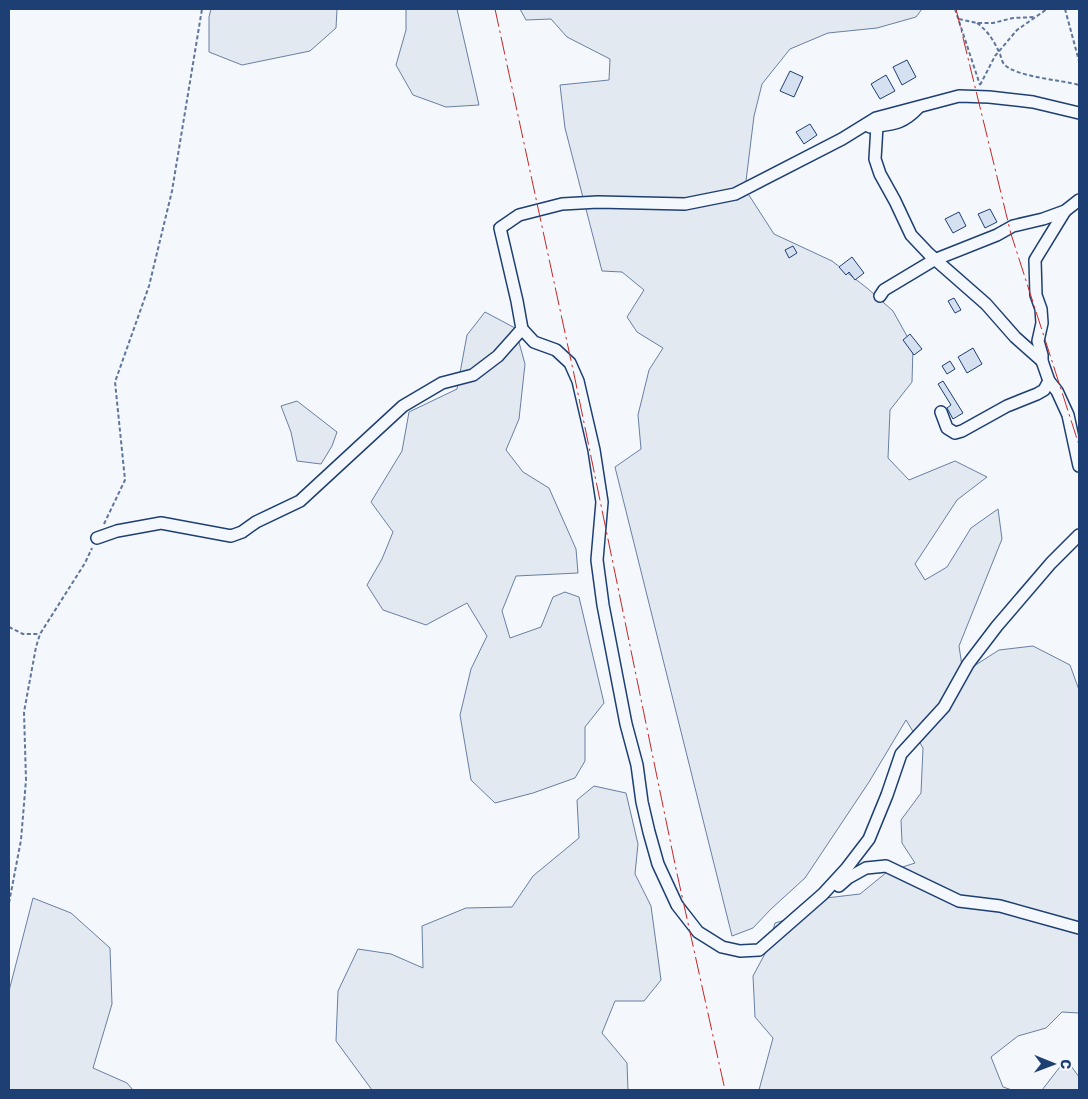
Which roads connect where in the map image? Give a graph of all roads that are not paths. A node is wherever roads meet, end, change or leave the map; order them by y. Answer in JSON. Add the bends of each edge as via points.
{"nodes":[{"id":1,"x":918,"y":108,"type":"junction"},
{"id":2,"x":1079,"y":113,"type":"edge"},
{"id":3,"x":877,"y":126,"type":"junction"},
{"id":4,"x":858,"y":129,"type":"junction"},
{"id":5,"x":1079,"y":200,"type":"edge"},
{"id":6,"x":1071,"y":208,"type":"edge"},
{"id":7,"x":936,"y":259,"type":"junction"},
{"id":8,"x":880,"y":296,"type":"dead end"},
{"id":9,"x":522,"y":329,"type":"junction"},
{"id":10,"x":1042,"y":361,"type":"junction"},
{"id":11,"x":1049,"y":381,"type":"junction"},
{"id":12,"x":940,"y":412,"type":"dead end"},
{"id":13,"x":1079,"y":466,"type":"edge"},
{"id":14,"x":1079,"y":535,"type":"edge"},
{"id":15,"x":97,"y":538,"type":"road end"},
{"id":16,"x":816,"y":901,"type":"junction"},
{"id":17,"x":1079,"y":928,"type":"edge"}],
"edges":[{"from":1,"to":2,"type":"lane","via":[[959,96],[1033,102]]},
{"from":1,"to":3,"type":"lane","via":[[909,118],[896,124]]},
{"from":1,"to":4,"type":"lane","via":[[876,118]]},
{"from":3,"to":4,"type":"lane"},
{"from":3,"to":7,"type":"lane","via":[[875,159],[880,174],[911,234]]},
{"from":4,"to":9,"type":"lane","via":[[735,194],[685,204],[562,204],[519,215],[500,228]]},
{"from":5,"to":6,"type":"lane"},
{"from":6,"to":7,"type":"lane","via":[[1013,226]]},
{"from":6,"to":10,"type":"lane","via":[[1035,260],[1036,295],[1042,323],[1038,341]]},
{"from":7,"to":8,"type":"lane","via":[[884,290]]},
{"from":7,"to":10,"type":"lane"},
{"from":9,"to":15,"type":"lane","via":[[498,356],[480,370],[442,383],[403,406],[300,500],[242,532],[231,536],[161,523]]},
{"from":9,"to":16,"type":"lane","via":[[534,342],[556,350],[570,364],[578,381],[602,502],[596,560],[613,658],[649,832],[658,864],[677,905],[698,932],[722,947],[740,951],[759,950]]},
{"from":10,"to":11,"type":"lane"},
{"from":11,"to":12,"type":"lane","via":[[1037,394],[955,433],[947,428]]},
{"from":11,"to":13,"type":"lane","via":[[1068,415]]},
{"from":14,"to":16,"type":"lane","via":[[997,626],[968,664],[944,707],[901,754],[869,839]]},
{"from":16,"to":17,"type":"lane","via":[[866,868],[886,866],[959,901],[1000,906]]}]}
